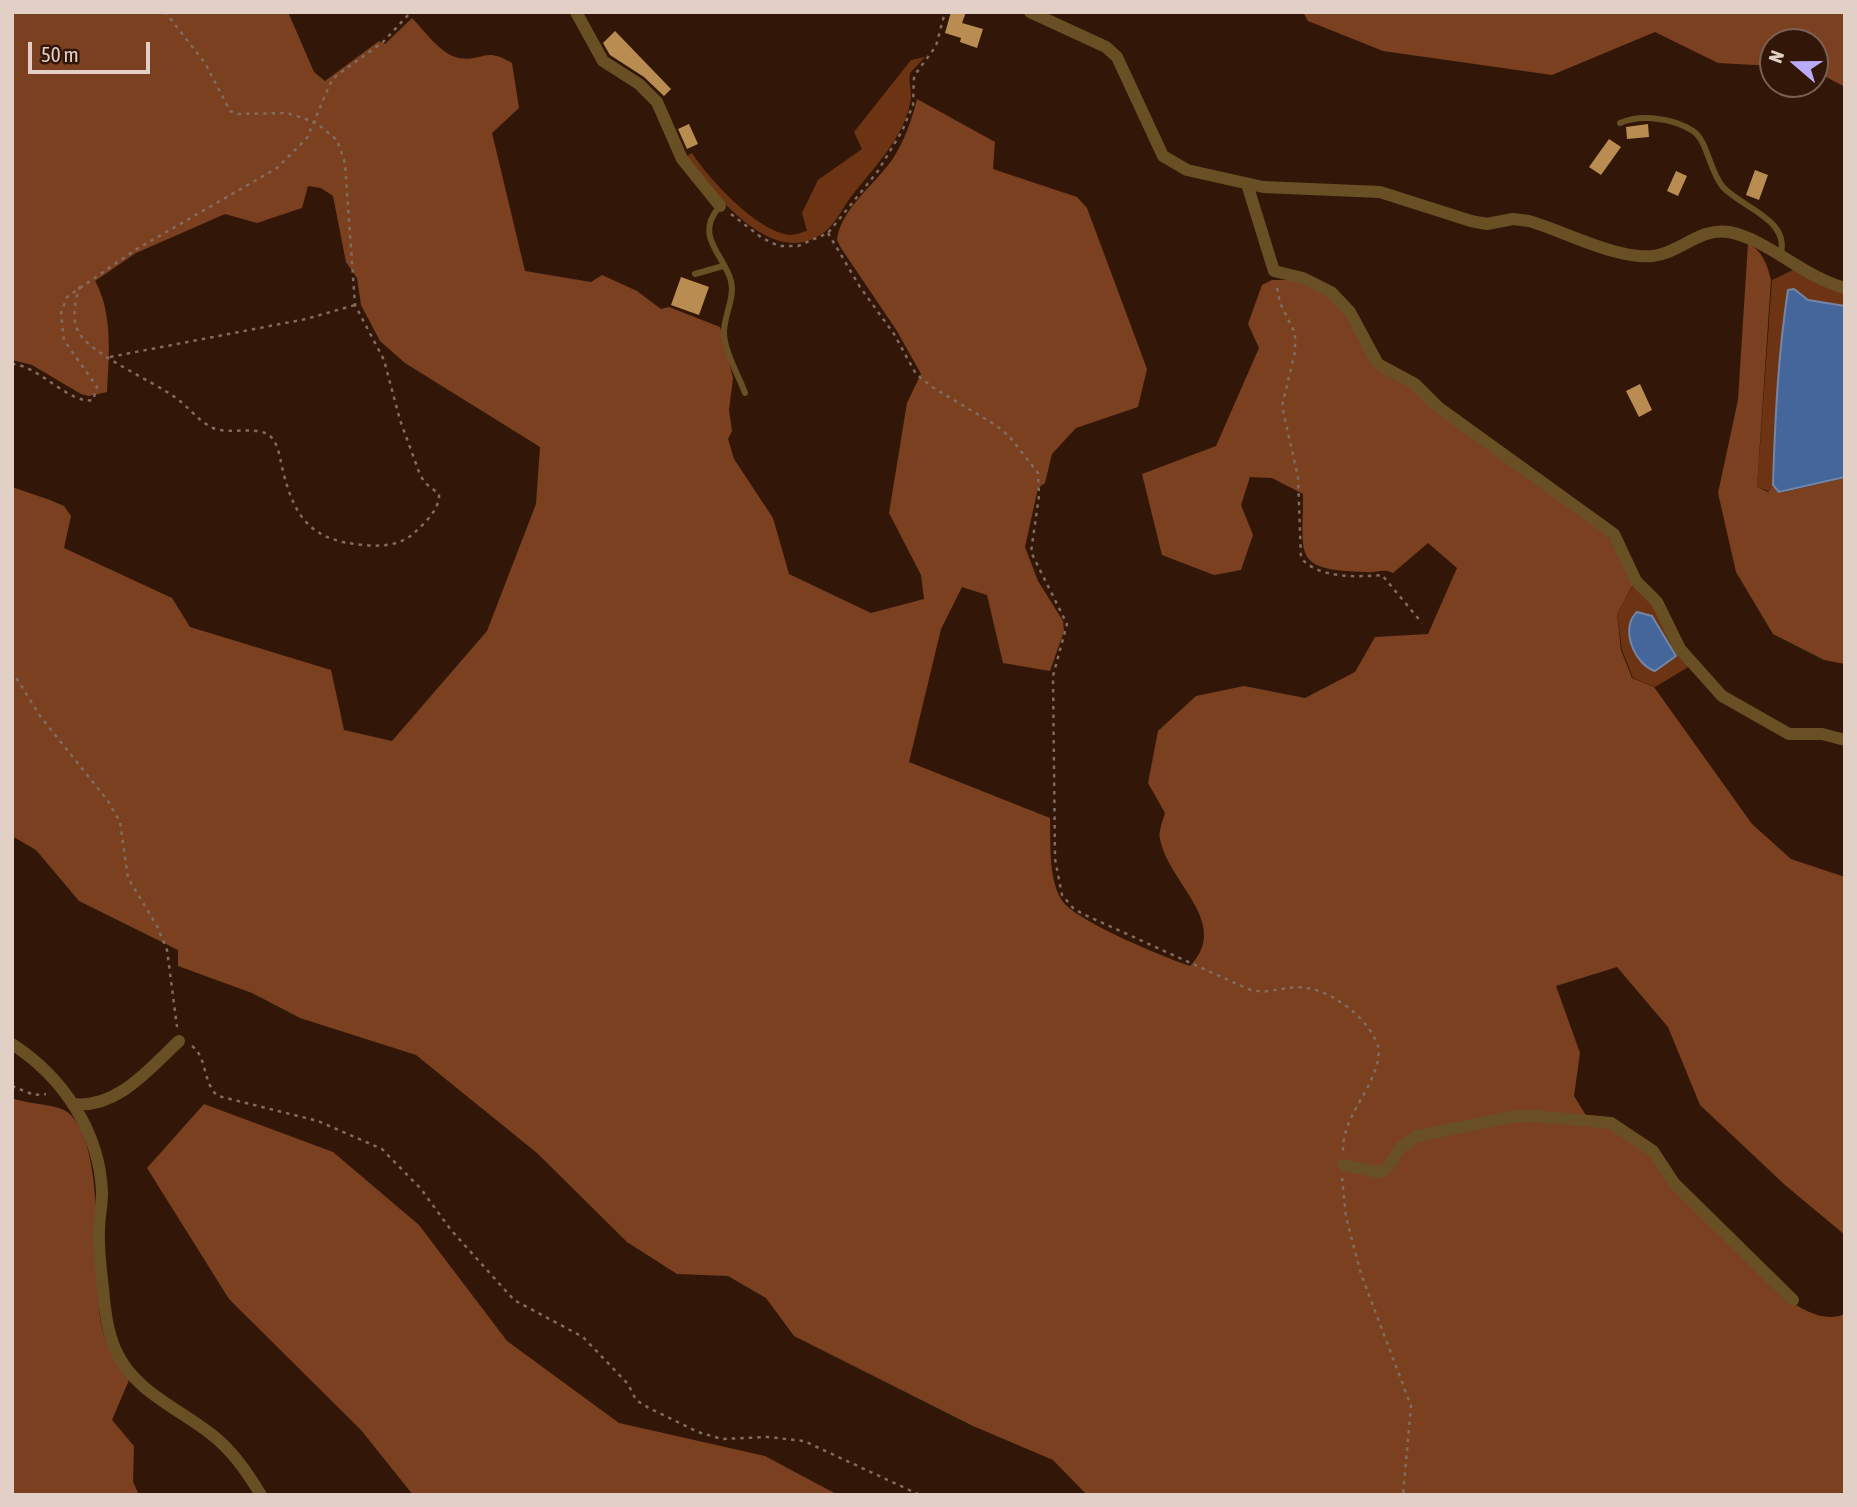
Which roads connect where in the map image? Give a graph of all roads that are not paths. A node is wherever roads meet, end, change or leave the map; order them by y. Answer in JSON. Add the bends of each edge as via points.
{"nodes":[{"id":1,"x":576,"y":12,"type":"edge"},
{"id":2,"x":1030,"y":12,"type":"edge"},
{"id":3,"x":1620,"y":123,"type":"dead end"},
{"id":4,"x":1247,"y":184,"type":"junction"},
{"id":5,"x":720,"y":206,"type":"joint"},
{"id":6,"x":1780,"y":257,"type":"junction"},
{"id":7,"x":723,"y":266,"type":"junction"},
{"id":8,"x":695,"y":274,"type":"dead end"},
{"id":9,"x":1845,"y":288,"type":"edge"},
{"id":10,"x":744,"y":393,"type":"dead end"},
{"id":11,"x":1845,"y":740,"type":"edge"},
{"id":12,"x":179,"y":1041,"type":"road end"},
{"id":13,"x":12,"y":1044,"type":"edge"},
{"id":14,"x":73,"y":1104,"type":"junction"},
{"id":15,"x":1343,"y":1165,"type":"road end"},
{"id":16,"x":1793,"y":1300,"type":"dead end"},
{"id":17,"x":261,"y":1495,"type":"edge"}],
"edges":[{"from":1,"to":5,"type":"street","via":[[603,61],[657,103],[682,159]]},
{"from":2,"to":4,"type":"street","via":[[1106,47],[1117,57],[1168,161]]},
{"from":3,"to":6,"type":"lane","via":[[1635,118],[1659,120],[1684,126],[1699,136],[1710,168],[1723,187],[1778,230],[1783,242]]},
{"from":4,"to":6,"type":"street","via":[[1380,192],[1471,221],[1529,221],[1638,256],[1659,255],[1705,234],[1729,232]]},
{"from":4,"to":11,"type":"street","via":[[1274,271],[1331,292],[1350,312],[1378,364],[1415,384],[1438,407],[1614,534],[1636,581],[1657,602],[1680,649],[1722,696],[1788,734],[1822,734]]},
{"from":5,"to":7,"type":"lane","via":[[709,227]]},
{"from":6,"to":9,"type":"street"},
{"from":7,"to":8,"type":"lane"},
{"from":7,"to":10,"type":"lane","via":[[731,290],[724,334]]},
{"from":12,"to":14,"type":"street","via":[[110,1099],[92,1105]]},
{"from":13,"to":14,"type":"street","via":[[40,1065]]},
{"from":14,"to":17,"type":"street","via":[[99,1166],[102,1276],[108,1330],[116,1353],[146,1389],[228,1449]]},
{"from":15,"to":16,"type":"street","via":[[1379,1172],[1388,1167],[1400,1147],[1417,1136],[1511,1117],[1611,1123],[1653,1151],[1668,1176]]}]}
